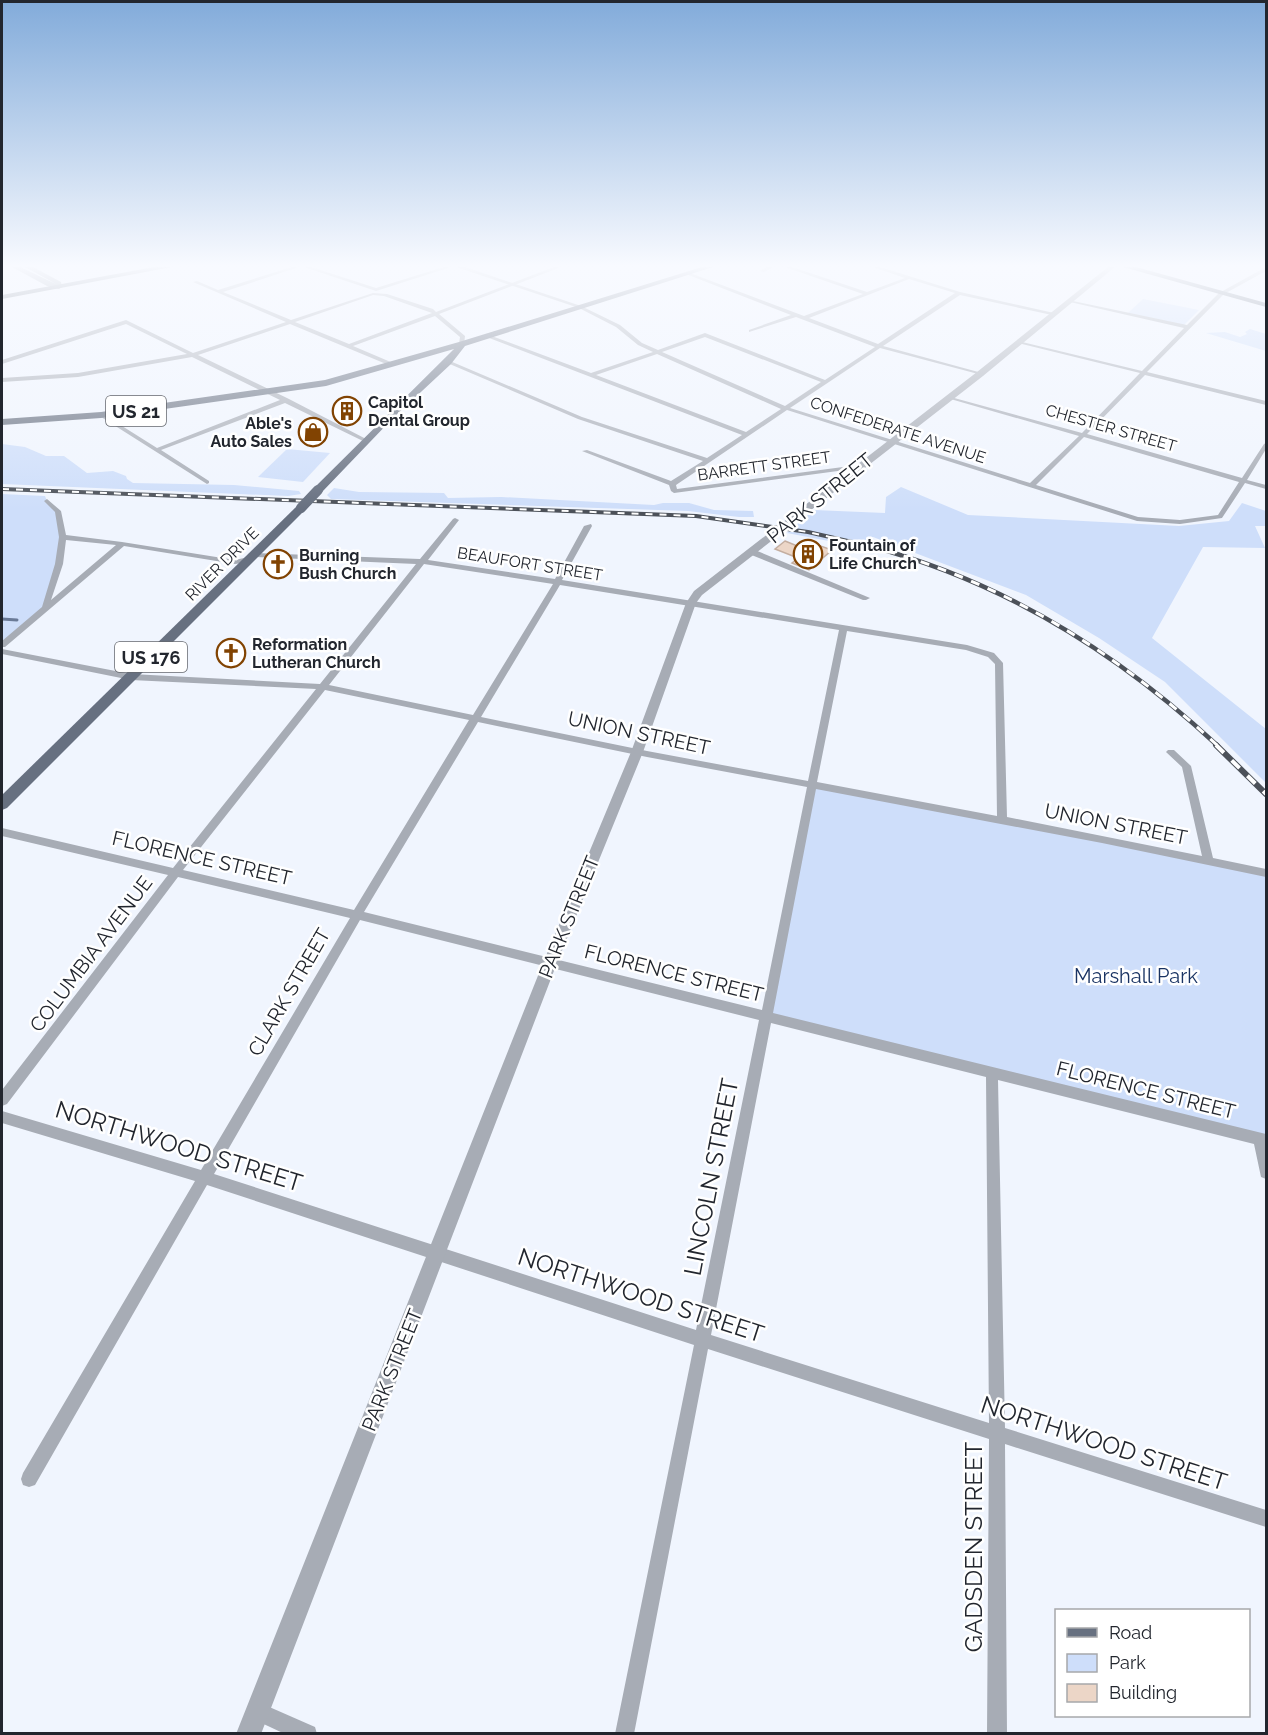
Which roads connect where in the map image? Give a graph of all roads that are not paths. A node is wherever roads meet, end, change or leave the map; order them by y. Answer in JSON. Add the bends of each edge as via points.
{"nodes":[{"id":1,"x":46,"y":348,"type":"edge"},
{"id":2,"x":179,"y":348,"type":"edge"},
{"id":3,"x":214,"y":348,"type":"edge"},
{"id":4,"x":354,"y":348,"type":"edge"},
{"id":5,"x":448,"y":348,"type":"edge"},
{"id":6,"x":459,"y":348,"type":"edge"},
{"id":7,"x":519,"y":348,"type":"edge"},
{"id":8,"x":649,"y":348,"type":"edge"},
{"id":9,"x":668,"y":348,"type":"edge"},
{"id":10,"x":740,"y":348,"type":"edge"},
{"id":11,"x":875,"y":348,"type":"edge"},
{"id":12,"x":885,"y":348,"type":"edge"},
{"id":13,"x":1013,"y":348,"type":"edge"},
{"id":14,"x":1044,"y":348,"type":"edge"},
{"id":15,"x":1167,"y":348,"type":"edge"},
{"id":16,"x":657,"y":352,"type":"junction"},
{"id":17,"x":193,"y":355,"type":"junction"},
{"id":18,"x":2,"y":362,"type":"edge"},
{"id":19,"x":448,"y":362,"type":"junction"},
{"id":20,"x":392,"y":364,"type":"junction"},
{"id":21,"x":1143,"y":373,"type":"junction"},
{"id":22,"x":980,"y":374,"type":"junction"},
{"id":23,"x":592,"y":375,"type":"junction"},
{"id":24,"x":2,"y":380,"type":"edge"},
{"id":25,"x":825,"y":382,"type":"junction"},
{"id":26,"x":269,"y":392,"type":"junction"},
{"id":27,"x":948,"y":397,"type":"junction"},
{"id":28,"x":286,"y":400,"type":"junction"},
{"id":29,"x":1266,"y":403,"type":"edge"},
{"id":30,"x":785,"y":408,"type":"junction"},
{"id":31,"x":101,"y":415,"type":"junction"},
{"id":32,"x":2,"y":422,"type":"edge"},
{"id":33,"x":746,"y":434,"type":"junction"},
{"id":34,"x":1086,"y":434,"type":"junction"},
{"id":35,"x":365,"y":440,"type":"junction"},
{"id":36,"x":890,"y":442,"type":"junction"},
{"id":37,"x":1266,"y":445,"type":"edge"},
{"id":38,"x":157,"y":450,"type":"junction"},
{"id":39,"x":585,"y":451,"type":"dead end"},
{"id":40,"x":707,"y":460,"type":"junction"},
{"id":41,"x":858,"y":467,"type":"junction"},
{"id":42,"x":1243,"y":480,"type":"junction"},
{"id":43,"x":207,"y":482,"type":"dead end"},
{"id":44,"x":1031,"y":486,"type":"junction"},
{"id":45,"x":673,"y":487,"type":"junction"},
{"id":46,"x":1266,"y":487,"type":"edge"},
{"id":47,"x":47,"y":501,"type":"dead end"},
{"id":48,"x":455,"y":520,"type":"dead end"},
{"id":49,"x":588,"y":526,"type":"dead end"},
{"id":50,"x":63,"y":537,"type":"junction"},
{"id":51,"x":122,"y":544,"type":"junction"},
{"id":52,"x":752,"y":552,"type":"junction"},
{"id":53,"x":255,"y":555,"type":"junction"},
{"id":54,"x":423,"y":561,"type":"junction"},
{"id":55,"x":558,"y":581,"type":"junction"},
{"id":56,"x":866,"y":598,"type":"dead end"},
{"id":57,"x":691,"y":603,"type":"junction"},
{"id":58,"x":44,"y":608,"type":"junction"},
{"id":59,"x":843,"y":629,"type":"junction"},
{"id":60,"x":2,"y":645,"type":"edge"},
{"id":61,"x":2,"y":651,"type":"edge"},
{"id":62,"x":130,"y":677,"type":"junction"},
{"id":63,"x":323,"y":687,"type":"junction"},
{"id":64,"x":474,"y":719,"type":"junction"},
{"id":65,"x":637,"y":752,"type":"junction"},
{"id":66,"x":1171,"y":752,"type":"dead end"},
{"id":67,"x":812,"y":786,"type":"junction"},
{"id":68,"x":2,"y":804,"type":"edge"},
{"id":69,"x":1002,"y":821,"type":"junction"},
{"id":70,"x":2,"y":832,"type":"edge"},
{"id":71,"x":1208,"y":860,"type":"junction"},
{"id":72,"x":176,"y":872,"type":"junction"},
{"id":73,"x":1266,"y":873,"type":"edge"},
{"id":74,"x":357,"y":915,"type":"junction"},
{"id":75,"x":550,"y":963,"type":"junction"},
{"id":76,"x":766,"y":1015,"type":"junction"},
{"id":77,"x":992,"y":1073,"type":"junction"},
{"id":78,"x":2,"y":1100,"type":"edge"},
{"id":79,"x":2,"y":1117,"type":"edge"},
{"id":80,"x":1263,"y":1139,"type":"edge"},
{"id":81,"x":1266,"y":1172,"type":"edge"},
{"id":82,"x":203,"y":1177,"type":"junction"},
{"id":83,"x":438,"y":1255,"type":"junction"},
{"id":84,"x":702,"y":1340,"type":"junction"},
{"id":85,"x":997,"y":1434,"type":"junction"},
{"id":86,"x":28,"y":1479,"type":"dead end"},
{"id":87,"x":1266,"y":1519,"type":"edge"},
{"id":88,"x":258,"y":1711,"type":"junction"},
{"id":89,"x":248,"y":1734,"type":"edge"},
{"id":90,"x":308,"y":1734,"type":"edge"},
{"id":91,"x":624,"y":1734,"type":"edge"},
{"id":92,"x":997,"y":1734,"type":"edge"}],
"edges":[{"from":1,"to":18,"type":"street"},
{"from":2,"to":17,"type":"street"},
{"from":3,"to":17,"type":"street"},
{"from":4,"to":20,"type":"street"},
{"from":5,"to":20,"type":"main road","number":"US 21"},
{"from":6,"to":19,"type":"main road","name":"RIVER DRIVE","number":"US 176"},
{"from":7,"to":23,"type":"street"},
{"from":8,"to":16,"type":"street","name":"CONFEDERATE AVENUE"},
{"from":9,"to":16,"type":"street"},
{"from":10,"to":25,"type":"street"},
{"from":11,"to":25,"type":"street"},
{"from":12,"to":22,"type":"street"},
{"from":13,"to":22,"type":"street","name":"PARK STREET"},
{"from":14,"to":21,"type":"street"},
{"from":15,"to":21,"type":"street"},
{"from":16,"to":23,"type":"street"},
{"from":16,"to":30,"type":"street","name":"CONFEDERATE AVENUE"},
{"from":17,"to":24,"type":"street","via":[[88,374]]},
{"from":17,"to":26,"type":"street"},
{"from":19,"to":35,"type":"main road","name":"RIVER DRIVE","number":"US 176"},
{"from":19,"to":40,"type":"street","via":[[580,418]]},
{"from":20,"to":26,"type":"main road","number":"US 21","via":[[326,383]]},
{"from":21,"to":29,"type":"street"},
{"from":21,"to":34,"type":"street"},
{"from":22,"to":27,"type":"street","name":"PARK STREET"},
{"from":23,"to":33,"type":"street"},
{"from":25,"to":30,"type":"street"},
{"from":26,"to":28,"type":"street"},
{"from":26,"to":31,"type":"main road","number":"US 21"},
{"from":27,"to":34,"type":"street","name":"CHESTER STREET"},
{"from":27,"to":36,"type":"street","name":"PARK STREET"},
{"from":28,"to":35,"type":"street"},
{"from":28,"to":38,"type":"street"},
{"from":30,"to":33,"type":"street"},
{"from":30,"to":36,"type":"street","name":"CONFEDERATE AVENUE"},
{"from":31,"to":32,"type":"main road","number":"US 21"},
{"from":31,"to":38,"type":"street"},
{"from":33,"to":40,"type":"street"},
{"from":34,"to":42,"type":"street","name":"CHESTER STREET"},
{"from":34,"to":44,"type":"street"},
{"from":35,"to":53,"type":"main road","name":"RIVER DRIVE","number":"US 176","bridge":true},
{"from":36,"to":41,"type":"street","name":"PARK STREET"},
{"from":36,"to":44,"type":"street","name":"CONFEDERATE AVENUE"},
{"from":37,"to":42,"type":"street"},
{"from":38,"to":43,"type":"street"},
{"from":39,"to":45,"type":"street"},
{"from":40,"to":45,"type":"street"},
{"from":41,"to":45,"type":"street","name":"BARRETT STREET"},
{"from":41,"to":52,"type":"street","name":"PARK STREET"},
{"from":42,"to":44,"type":"street","name":"CONFEDERATE AVENUE","via":[[1220,517],[1180,522],[1137,519]]},
{"from":42,"to":46,"type":"street","name":"CHESTER STREET"},
{"from":47,"to":50,"type":"street","via":[[58,511]]},
{"from":48,"to":54,"type":"street","name":"COLUMBIA AVENUE"},
{"from":49,"to":55,"type":"street","name":"CLARK STREET"},
{"from":50,"to":51,"type":"street","name":"BEAUFORT STREET"},
{"from":50,"to":58,"type":"street","via":[[59,564]]},
{"from":51,"to":53,"type":"street","name":"BEAUFORT STREET","via":[[235,562]]},
{"from":51,"to":58,"type":"street"},
{"from":52,"to":56,"type":"street"},
{"from":52,"to":57,"type":"street","name":"PARK STREET","via":[[698,593]]},
{"from":53,"to":54,"type":"street","name":"BEAUFORT STREET"},
{"from":53,"to":62,"type":"main road","name":"RIVER DRIVE","number":"US 176"},
{"from":54,"to":55,"type":"street","name":"BEAUFORT STREET"},
{"from":54,"to":63,"type":"street","name":"COLUMBIA AVENUE"},
{"from":55,"to":57,"type":"street","name":"BEAUFORT STREET"},
{"from":55,"to":64,"type":"street","name":"CLARK STREET"},
{"from":57,"to":59,"type":"street","name":"BEAUFORT STREET"},
{"from":57,"to":65,"type":"street","name":"PARK STREET"},
{"from":58,"to":60,"type":"street"},
{"from":59,"to":67,"type":"street","name":"LINCOLN STREET"},
{"from":59,"to":69,"type":"street","name":"BEAUFORT STREET","via":[[967,648],[991,655],[999,663]]},
{"from":61,"to":62,"type":"street","name":"UNION STREET"},
{"from":62,"to":63,"type":"street","name":"UNION STREET"},
{"from":62,"to":68,"type":"main road","name":"RIVER DRIVE","number":"US 176"},
{"from":63,"to":64,"type":"street","name":"UNION STREET"},
{"from":63,"to":72,"type":"street","name":"COLUMBIA AVENUE"},
{"from":64,"to":65,"type":"street","name":"UNION STREET"},
{"from":64,"to":74,"type":"street","name":"CLARK STREET"},
{"from":65,"to":67,"type":"street","name":"UNION STREET"},
{"from":65,"to":75,"type":"street","name":"PARK STREET"},
{"from":66,"to":71,"type":"street","via":[[1186,766]]},
{"from":67,"to":69,"type":"street","name":"UNION STREET"},
{"from":67,"to":76,"type":"street","name":"LINCOLN STREET"},
{"from":69,"to":71,"type":"street","name":"UNION STREET"},
{"from":70,"to":72,"type":"street","name":"FLORENCE STREET"},
{"from":71,"to":73,"type":"street","name":"UNION STREET"},
{"from":72,"to":74,"type":"street","name":"FLORENCE STREET"},
{"from":72,"to":78,"type":"street","name":"COLUMBIA AVENUE"},
{"from":74,"to":75,"type":"street","name":"FLORENCE STREET"},
{"from":74,"to":82,"type":"street","name":"CLARK STREET"},
{"from":75,"to":76,"type":"street","name":"FLORENCE STREET"},
{"from":75,"to":83,"type":"street","name":"PARK STREET"},
{"from":76,"to":77,"type":"street","name":"FLORENCE STREET"},
{"from":76,"to":84,"type":"street","name":"LINCOLN STREET"},
{"from":77,"to":80,"type":"street","name":"FLORENCE STREET"},
{"from":77,"to":85,"type":"street","name":"GADSDEN STREET"},
{"from":79,"to":82,"type":"street","name":"NORTHWOOD STREET"},
{"from":80,"to":81,"type":"street"},
{"from":82,"to":83,"type":"street","name":"NORTHWOOD STREET"},
{"from":82,"to":86,"type":"street","name":"CLARK STREET"},
{"from":83,"to":84,"type":"street","name":"NORTHWOOD STREET"},
{"from":83,"to":88,"type":"street","name":"PARK STREET"},
{"from":84,"to":85,"type":"street","name":"NORTHWOOD STREET"},
{"from":84,"to":91,"type":"street","name":"LINCOLN STREET"},
{"from":85,"to":87,"type":"street","name":"NORTHWOOD STREET"},
{"from":85,"to":92,"type":"street","name":"GADSDEN STREET"},
{"from":88,"to":89,"type":"street","name":"PARK STREET"},
{"from":88,"to":90,"type":"street"}]}
